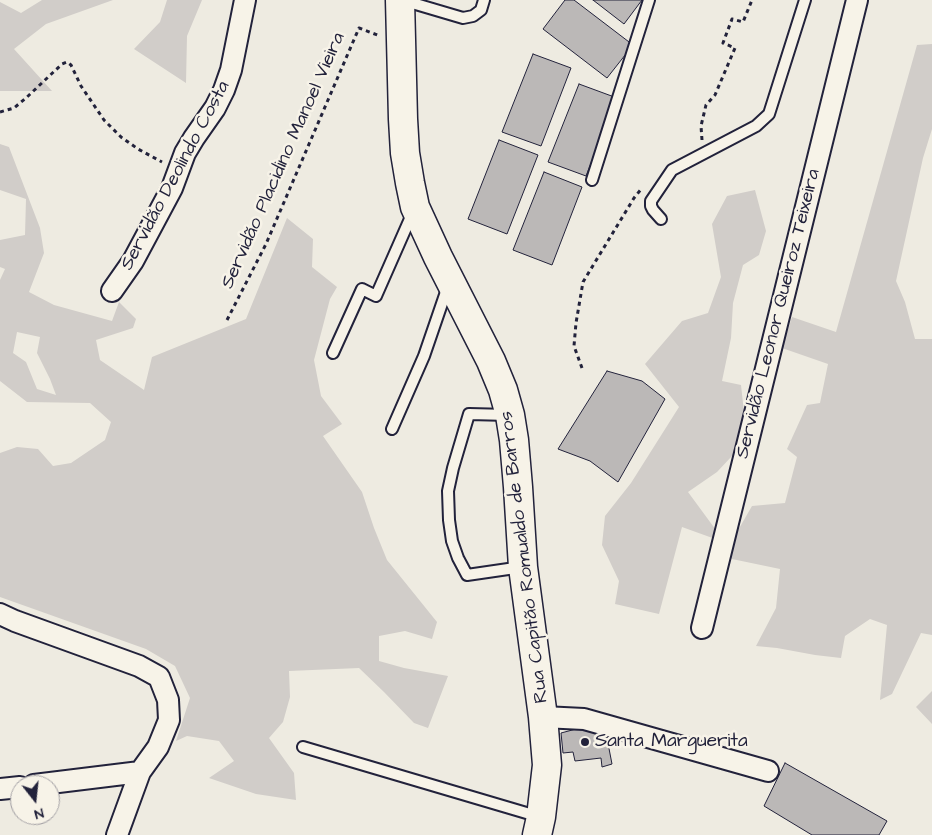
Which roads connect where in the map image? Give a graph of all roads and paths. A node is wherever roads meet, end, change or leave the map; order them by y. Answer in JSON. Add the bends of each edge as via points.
{"nodes":[{"id":1,"x":245,"y":0,"type":"edge"},
{"id":2,"x":401,"y":0,"type":"edge"},
{"id":3,"x":484,"y":0,"type":"edge"},
{"id":4,"x":650,"y":0,"type":"edge"},
{"id":5,"x":752,"y":0,"type":"edge"},
{"id":6,"x":805,"y":0,"type":"edge"},
{"id":7,"x":857,"y":0,"type":"edge"},
{"id":8,"x":401,"y":45,"type":"junction"},
{"id":9,"x":735,"y":48,"type":"dead end"},
{"id":10,"x":0,"y":112,"type":"edge"},
{"id":11,"x":178,"y":171,"type":"junction"},
{"id":12,"x":592,"y":180,"type":"dead end"},
{"id":13,"x":415,"y":207,"type":"junction"},
{"id":14,"x":661,"y":219,"type":"dead end"},
{"id":15,"x":450,"y":281,"type":"junction"},
{"id":16,"x":112,"y":291,"type":"dead end"},
{"id":17,"x":227,"y":320,"type":"dead end"},
{"id":18,"x":333,"y":353,"type":"dead end"},
{"id":19,"x":510,"y":415,"type":"junction"},
{"id":20,"x":392,"y":429,"type":"dead end"},
{"id":21,"x":524,"y":567,"type":"junction"},
{"id":22,"x":0,"y":614,"type":"edge"},
{"id":23,"x":702,"y":628,"type":"dead end"},
{"id":24,"x":543,"y":717,"type":"junction"},
{"id":25,"x":303,"y":747,"type":"dead end"},
{"id":26,"x":768,"y":771,"type":"dead end"},
{"id":27,"x":140,"y":772,"type":"junction"},
{"id":28,"x":60,"y":782,"type":"edge"},
{"id":29,"x":539,"y":826,"type":"edge"},
{"id":30,"x":117,"y":835,"type":"edge"}],
"edges":[{"from":1,"to":11,"type":"street","name":"Servidão Deolindo Costa","via":[[224,90],[185,153]]},
{"from":2,"to":3,"type":"lane","via":[[463,18],[480,10]]},
{"from":2,"to":8,"type":"main road","name":"Rua Capitão Romualdo de Barros"},
{"from":4,"to":12,"type":"lane"},
{"from":5,"to":9,"type":"path","via":[[742,22],[732,18],[723,43]]},
{"from":6,"to":14,"type":"lane","via":[[769,114],[756,126],[672,170],[651,202]]},
{"from":7,"to":23,"type":"street","name":"Servidão Leonor Queiroz Teixeira"},
{"from":8,"to":13,"type":"main road","name":"Rua Capitão Romualdo de Barros","via":[[403,119]]},
{"from":8,"to":17,"type":"path","name":"Servidão Placidino Manoel Vieira","via":[[359,28],[266,244]]},
{"from":10,"to":11,"type":"path","via":[[14,108],[67,62],[104,120],[121,137]]},
{"from":11,"to":16,"type":"street","name":"Servidão Deolindo Costa","via":[[133,261]]},
{"from":13,"to":15,"type":"main road","name":"Rua Capitão Romualdo de Barros"},
{"from":13,"to":18,"type":"lane","via":[[376,296],[362,289]]},
{"from":15,"to":19,"type":"main road","name":"Rua Capitão Romualdo de Barros","via":[[491,362]]},
{"from":15,"to":20,"type":"lane","via":[[424,356]]},
{"from":19,"to":21,"type":"main road","name":"Rua Capitão Romualdo de Barros"},
{"from":19,"to":21,"type":"lane","via":[[469,414],[452,468],[448,491],[449,520],[452,541],[467,575]]},
{"from":21,"to":24,"type":"main road","name":"Rua Capitão Romualdo de Barros"},
{"from":22,"to":27,"type":"street","via":[[139,666],[159,677],[168,700],[169,720],[158,747]]},
{"from":24,"to":26,"type":"street","via":[[584,719]]},
{"from":24,"to":29,"type":"main road","name":"Rua Capitão Romualdo de Barros","via":[[547,768]]},
{"from":25,"to":29,"type":"lane"},
{"from":27,"to":28,"type":"street"},
{"from":27,"to":30,"type":"street"}]}
